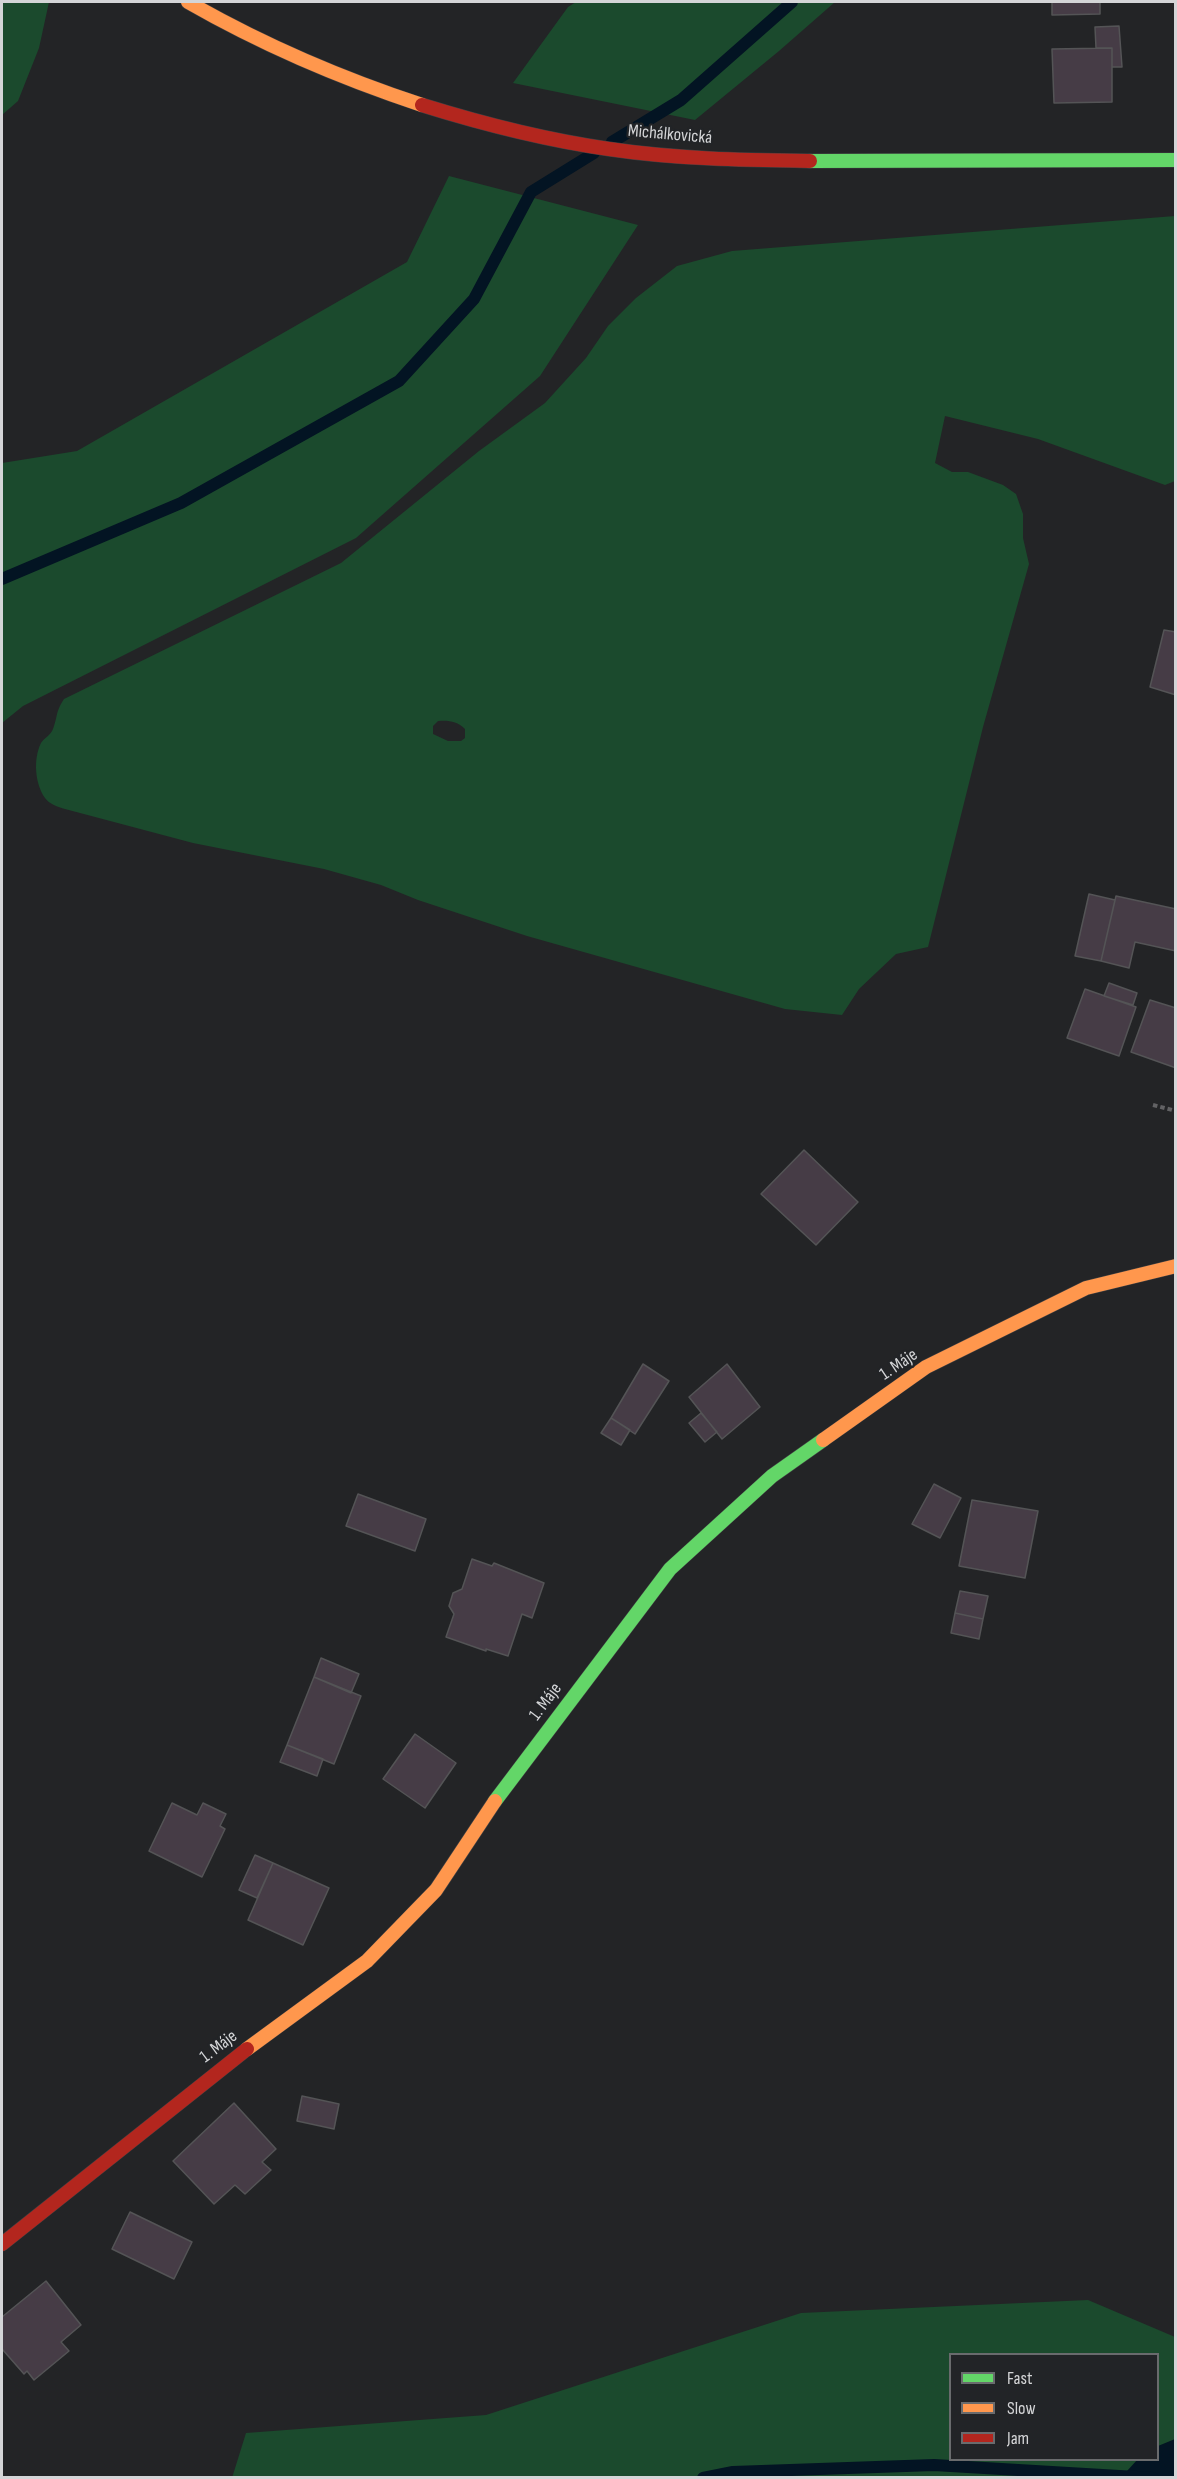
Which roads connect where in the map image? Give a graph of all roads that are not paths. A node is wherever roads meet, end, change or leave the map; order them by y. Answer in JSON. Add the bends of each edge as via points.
{"nodes":[{"id":1,"x":188,"y":2,"type":"edge"},
{"id":2,"x":1176,"y":160,"type":"edge"},
{"id":3,"x":1176,"y":1266,"type":"edge"},
{"id":4,"x":2,"y":2244,"type":"edge"}],
"edges":[{"from":1,"to":2,"type":"street","name":"Michálkovická","via":[[312,66],[393,96],[576,144],[763,161]]},
{"from":3,"to":4,"type":"street","name":"1. Máje","via":[[1086,1288],[926,1367],[771,1476],[670,1569],[504,1788],[436,1890],[367,1961],[213,2074]]}]}
